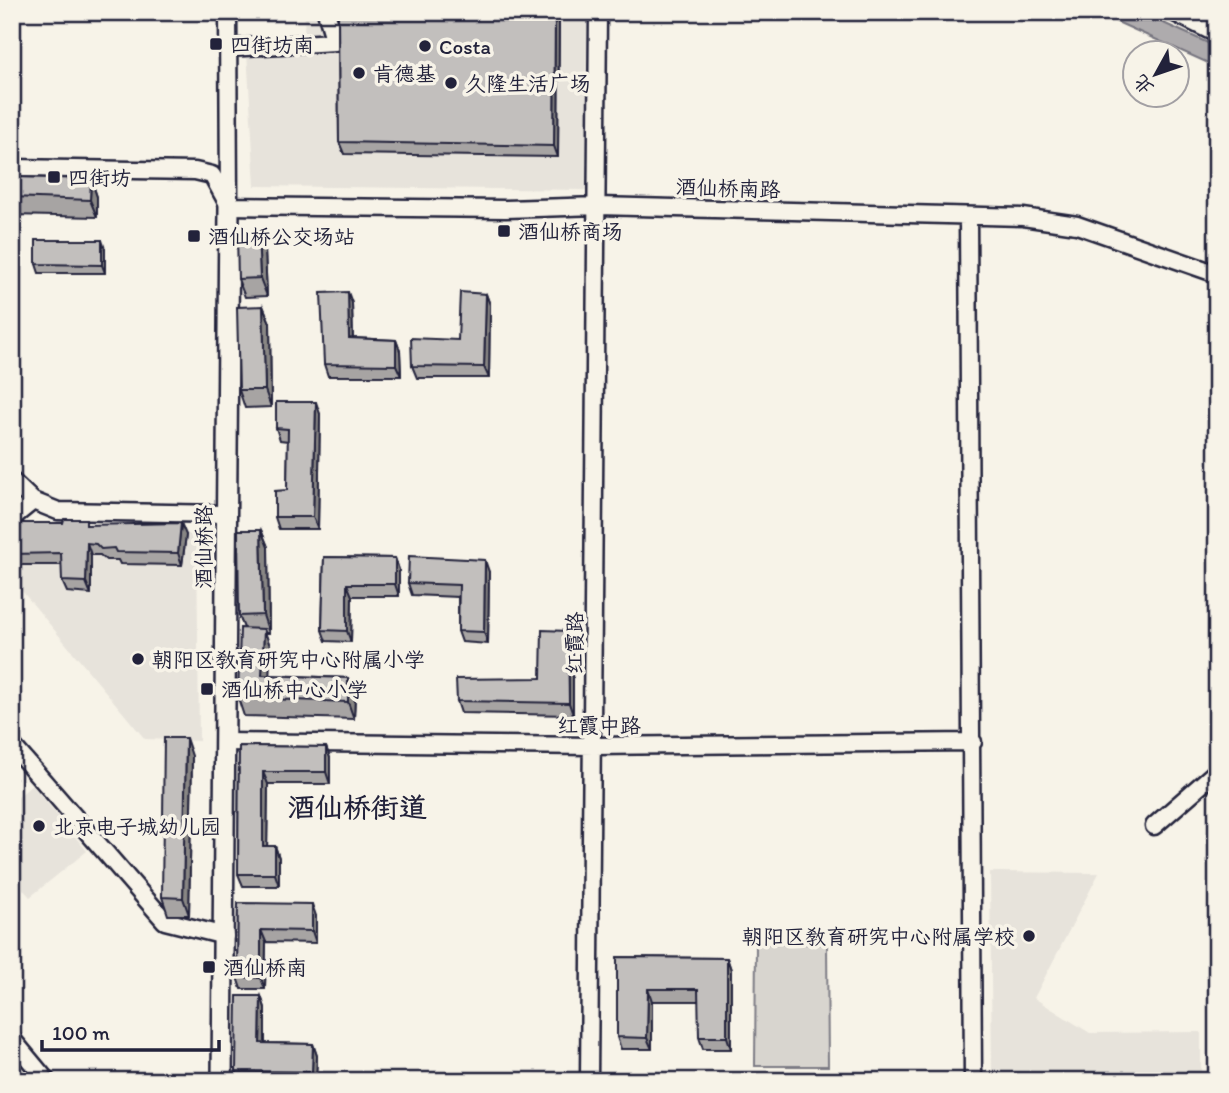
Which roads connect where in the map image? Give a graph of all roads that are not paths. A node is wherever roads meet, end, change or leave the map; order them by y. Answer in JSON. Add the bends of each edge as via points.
{"nodes":[{"id":1,"x":228,"y":12,"type":"edge"},
{"id":2,"x":326,"y":12,"type":"edge"},
{"id":3,"x":598,"y":12,"type":"edge"},
{"id":4,"x":1173,"y":12,"type":"edge"},
{"id":5,"x":1217,"y":34,"type":"edge"},
{"id":6,"x":228,"y":48,"type":"junction"},
{"id":7,"x":12,"y":168,"type":"edge"},
{"id":8,"x":229,"y":206,"type":"junction"},
{"id":9,"x":598,"y":206,"type":"junction"},
{"id":10,"x":968,"y":216,"type":"junction"},
{"id":11,"x":1217,"y":274,"type":"edge"},
{"id":12,"x":12,"y":481,"type":"edge"},
{"id":13,"x":33,"y":501,"type":"junction"},
{"id":14,"x":225,"y":514,"type":"junction"},
{"id":15,"x":12,"y":518,"type":"edge"},
{"id":16,"x":225,"y":742,"type":"junction"},
{"id":17,"x":973,"y":742,"type":"junction"},
{"id":18,"x":12,"y":745,"type":"edge"},
{"id":19,"x":594,"y":746,"type":"junction"},
{"id":20,"x":1217,"y":771,"type":"edge"},
{"id":21,"x":1154,"y":826,"type":"dead end"},
{"id":22,"x":225,"y":936,"type":"junction"},
{"id":23,"x":12,"y":1039,"type":"edge"},
{"id":24,"x":47,"y":1081,"type":"edge"},
{"id":25,"x":222,"y":1081,"type":"edge"},
{"id":26,"x":589,"y":1081,"type":"edge"},
{"id":27,"x":973,"y":1081,"type":"edge"}],
"edges":[{"from":1,"to":6,"type":"street","name":"酒仙桥路"},
{"from":2,"to":6,"type":"street","via":[[335,42]]},
{"from":3,"to":9,"type":"street","name":"红霞路"},
{"from":4,"to":5,"type":"street"},
{"from":6,"to":8,"type":"street","name":"酒仙桥路"},
{"from":7,"to":8,"type":"street","via":[[195,171],[212,175]]},
{"from":8,"to":9,"type":"street","name":"酒仙桥南路"},
{"from":8,"to":14,"type":"main road","name":"酒仙桥路"},
{"from":9,"to":10,"type":"street","name":"酒仙桥南路"},
{"from":9,"to":19,"type":"street","name":"红霞路"},
{"from":10,"to":11,"type":"street","name":"酒仙桥南路","via":[[1023,217],[1077,225]]},
{"from":10,"to":17,"type":"street"},
{"from":12,"to":13,"type":"street"},
{"from":13,"to":14,"type":"street","via":[[58,511]]},
{"from":13,"to":15,"type":"street"},
{"from":14,"to":16,"type":"main road","name":"酒仙桥路"},
{"from":16,"to":19,"type":"street","name":"红霞中路"},
{"from":16,"to":22,"type":"main road","name":"酒仙桥路"},
{"from":17,"to":19,"type":"street","name":"红霞中路"},
{"from":17,"to":27,"type":"street"},
{"from":18,"to":22,"type":"street","via":[[166,921]]},
{"from":19,"to":26,"type":"street","name":"红霞路"},
{"from":20,"to":21,"type":"street"},
{"from":22,"to":25,"type":"main road","name":"酒仙桥路"},
{"from":23,"to":24,"type":"street"}]}
